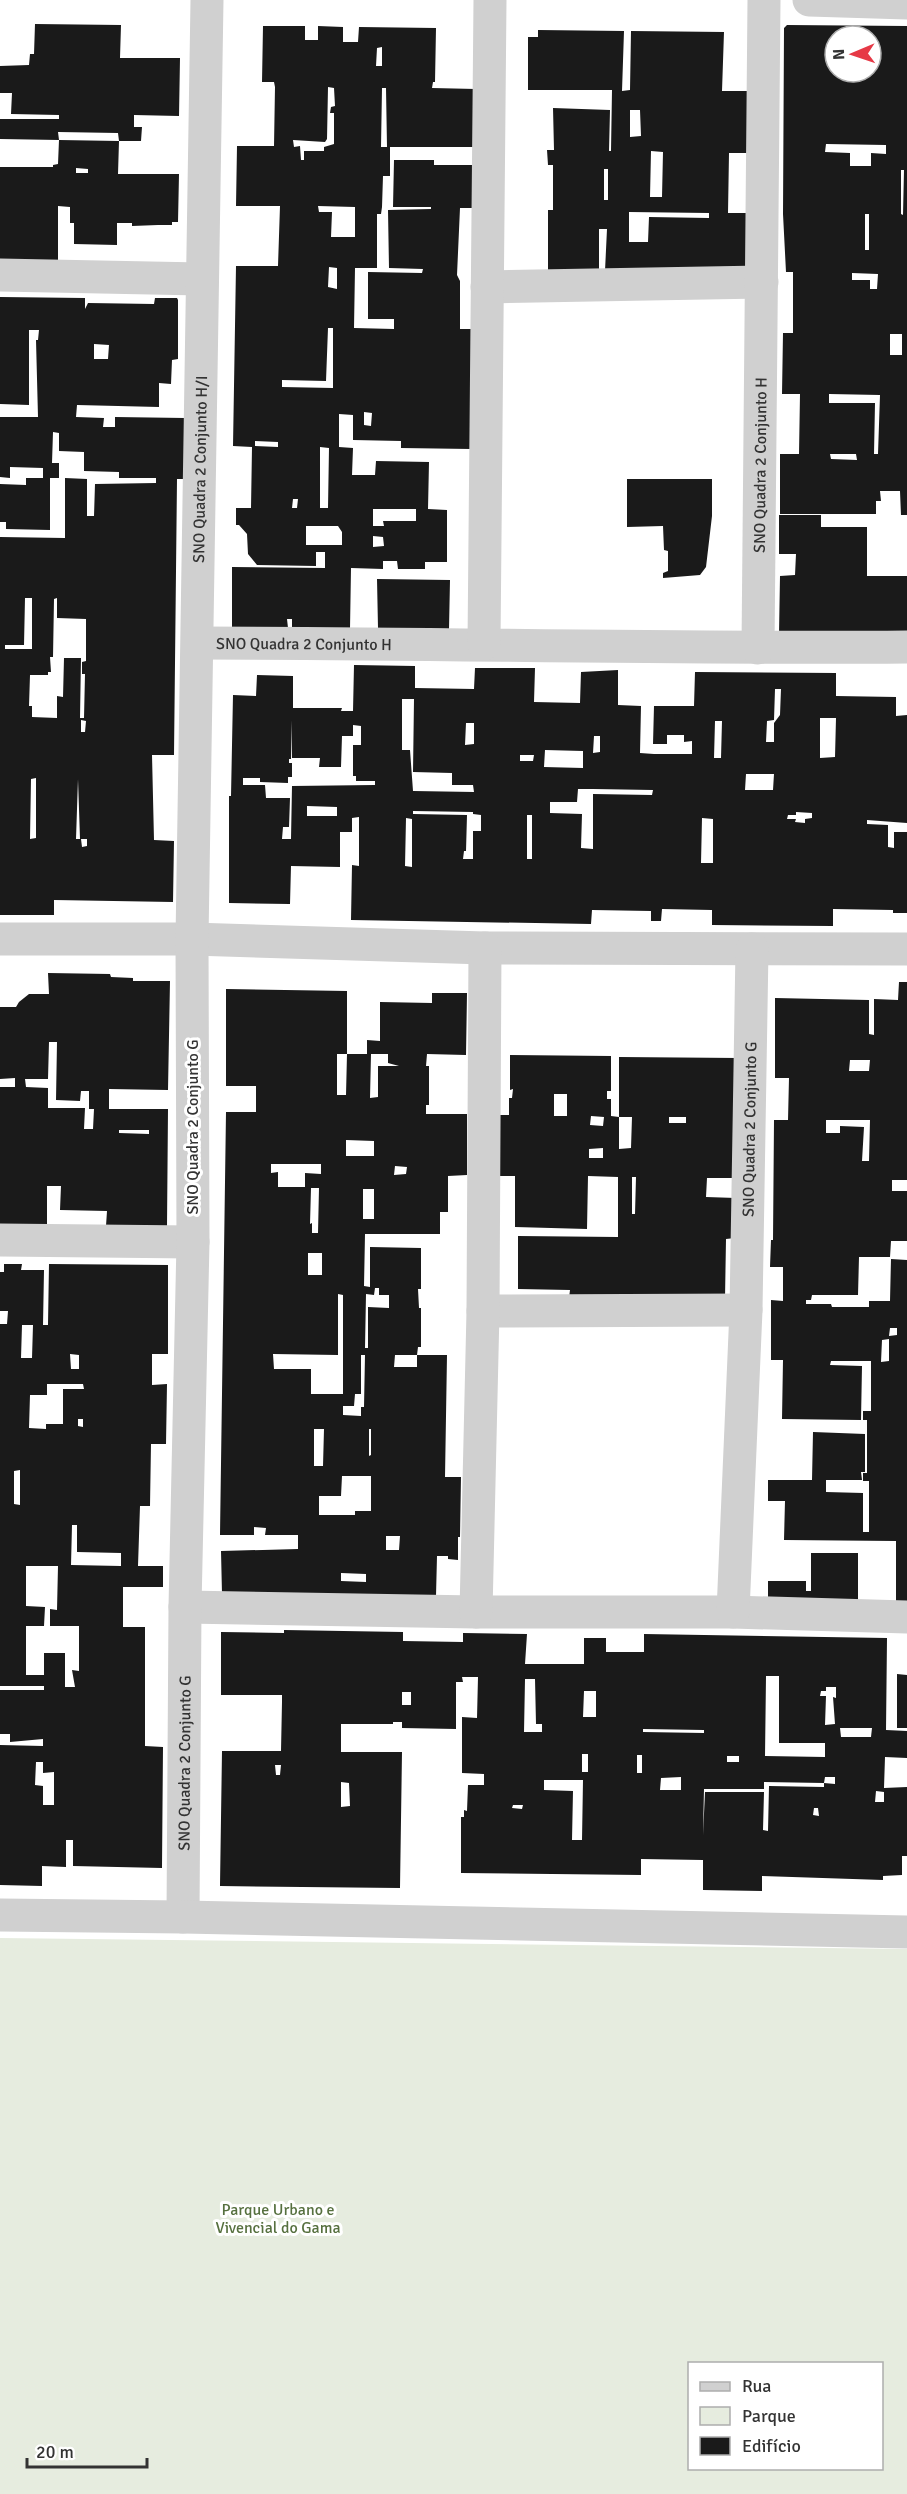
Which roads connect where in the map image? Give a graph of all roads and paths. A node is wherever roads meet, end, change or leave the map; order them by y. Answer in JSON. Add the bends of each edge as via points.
{"nodes":[{"id":1,"x":207,"y":0,"type":"edge"},
{"id":2,"x":490,"y":0,"type":"edge"},
{"id":3,"x":764,"y":0,"type":"edge"},
{"id":4,"x":809,"y":0,"type":"edge"},
{"id":5,"x":907,"y":3,"type":"edge"},
{"id":6,"x":0,"y":275,"type":"edge"},
{"id":7,"x":201,"y":279,"type":"junction"},
{"id":8,"x":762,"y":282,"type":"junction"},
{"id":9,"x":487,"y":287,"type":"junction"},
{"id":10,"x":198,"y":643,"type":"junction"},
{"id":11,"x":484,"y":644,"type":"junction"},
{"id":12,"x":907,"y":647,"type":"edge"},
{"id":13,"x":758,"y":648,"type":"junction"},
{"id":14,"x":0,"y":939,"type":"edge"},
{"id":15,"x":192,"y":939,"type":"junction"},
{"id":16,"x":485,"y":948,"type":"junction"},
{"id":17,"x":752,"y":949,"type":"junction"},
{"id":18,"x":907,"y":950,"type":"edge"},
{"id":19,"x":0,"y":1240,"type":"edge"},
{"id":20,"x":193,"y":1242,"type":"junction"},
{"id":21,"x":746,"y":1310,"type":"junction"},
{"id":22,"x":483,"y":1311,"type":"junction"},
{"id":23,"x":185,"y":1607,"type":"junction"},
{"id":24,"x":476,"y":1612,"type":"junction"},
{"id":25,"x":733,"y":1612,"type":"junction"},
{"id":26,"x":907,"y":1617,"type":"edge"},
{"id":27,"x":0,"y":1916,"type":"edge"},
{"id":28,"x":183,"y":1917,"type":"junction"},
{"id":29,"x":907,"y":1932,"type":"edge"}],
"edges":[{"from":1,"to":7,"type":"street","name":"SNO Quadra 2 Conjunto H/I"},
{"from":2,"to":9,"type":"street"},
{"from":3,"to":8,"type":"street","name":"SNO Quadra 2 Conjunto H"},
{"from":4,"to":5,"type":"street"},
{"from":6,"to":7,"type":"street"},
{"from":7,"to":10,"type":"street","name":"SNO Quadra 2 Conjunto H/I"},
{"from":8,"to":9,"type":"street"},
{"from":8,"to":13,"type":"street","name":"SNO Quadra 2 Conjunto H"},
{"from":9,"to":11,"type":"street"},
{"from":10,"to":11,"type":"street","name":"SNO Quadra 2 Conjunto H"},
{"from":10,"to":15,"type":"street","name":"SNO Quadra 2 Conjunto H/I"},
{"from":11,"to":13,"type":"street","name":"SNO Quadra 2 Conjunto H"},
{"from":12,"to":13,"type":"street","name":"SNO Quadra 2 Conjunto H"},
{"from":14,"to":15,"type":"street"},
{"from":15,"to":16,"type":"street"},
{"from":15,"to":20,"type":"street","name":"SNO Quadra 2 Conjunto G"},
{"from":16,"to":17,"type":"street"},
{"from":16,"to":22,"type":"street"},
{"from":17,"to":18,"type":"street"},
{"from":17,"to":21,"type":"street","name":"SNO Quadra 2 Conjunto G"},
{"from":19,"to":20,"type":"street"},
{"from":20,"to":23,"type":"street","name":"SNO Quadra 2 Conjunto G"},
{"from":21,"to":22,"type":"street"},
{"from":21,"to":25,"type":"street","name":"SNO Quadra 2 Conjunto G"},
{"from":22,"to":24,"type":"street"},
{"from":23,"to":24,"type":"street"},
{"from":23,"to":28,"type":"street","name":"SNO Quadra 2 Conjunto G"},
{"from":24,"to":25,"type":"street"},
{"from":25,"to":26,"type":"street"},
{"from":27,"to":28,"type":"street"},
{"from":28,"to":29,"type":"street"}]}
